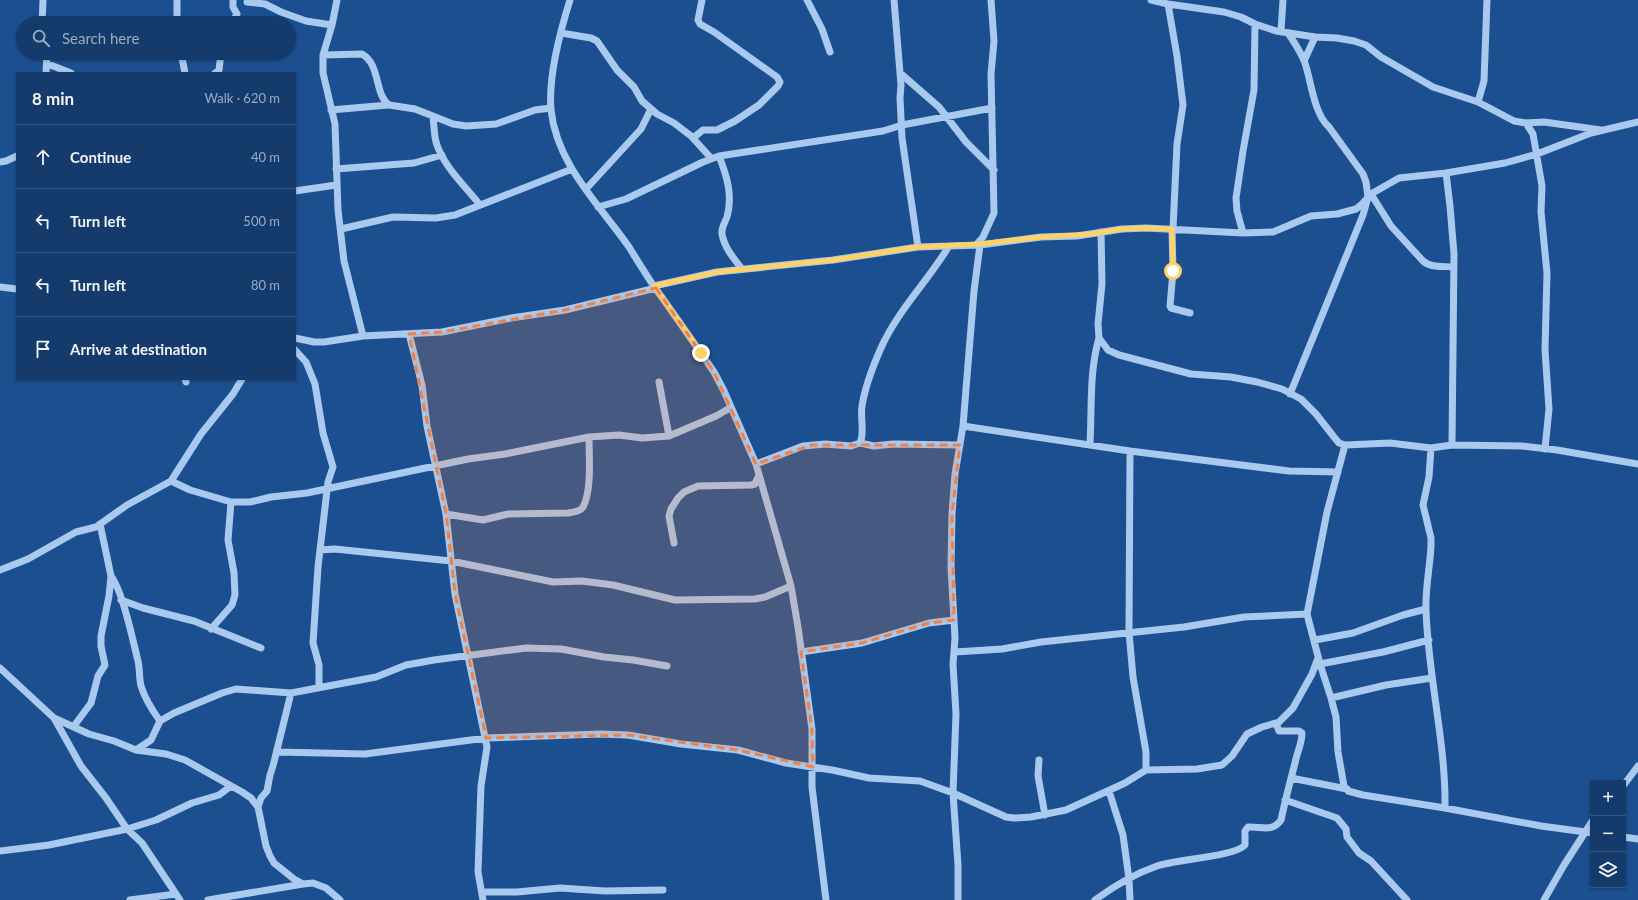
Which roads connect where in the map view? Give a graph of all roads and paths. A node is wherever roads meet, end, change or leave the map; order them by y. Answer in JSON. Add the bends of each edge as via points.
{"nodes":[{"id":1,"x":43,"y":0,"type":"edge"},
{"id":2,"x":177,"y":0,"type":"edge"},
{"id":3,"x":233,"y":0,"type":"edge"},
{"id":4,"x":337,"y":0,"type":"edge"},
{"id":5,"x":570,"y":0,"type":"edge"},
{"id":6,"x":702,"y":0,"type":"edge"},
{"id":7,"x":808,"y":0,"type":"edge"},
{"id":8,"x":894,"y":0,"type":"edge"},
{"id":9,"x":991,"y":0,"type":"edge"},
{"id":10,"x":1151,"y":0,"type":"edge"},
{"id":11,"x":1283,"y":0,"type":"edge"},
{"id":12,"x":1487,"y":0,"type":"edge"},
{"id":13,"x":247,"y":2,"type":"dead end"},
{"id":14,"x":1168,"y":4,"type":"junction"},
{"id":15,"x":42,"y":16,"type":"edge"},
{"id":16,"x":177,"y":16,"type":"edge"},
{"id":17,"x":236,"y":16,"type":"edge"},
{"id":18,"x":292,"y":16,"type":"edge"},
{"id":19,"x":296,"y":17,"type":"edge"},
{"id":20,"x":1255,"y":24,"type":"junction"},
{"id":21,"x":332,"y":25,"type":"junction"},
{"id":22,"x":1285,"y":32,"type":"junction"},
{"id":23,"x":561,"y":33,"type":"junction"},
{"id":24,"x":1315,"y":37,"type":"junction"},
{"id":25,"x":830,"y":52,"type":"dead end"},
{"id":26,"x":323,"y":55,"type":"junction"},
{"id":27,"x":48,"y":60,"type":"edge"},
{"id":28,"x":182,"y":60,"type":"edge"},
{"id":29,"x":220,"y":60,"type":"edge"},
{"id":30,"x":1304,"y":61,"type":"junction"},
{"id":31,"x":48,"y":64,"type":"junction"},
{"id":32,"x":46,"y":72,"type":"edge"},
{"id":33,"x":68,"y":72,"type":"edge"},
{"id":34,"x":185,"y":72,"type":"edge"},
{"id":35,"x":216,"y":72,"type":"edge"},
{"id":36,"x":900,"y":73,"type":"junction"},
{"id":37,"x":1478,"y":102,"type":"junction"},
{"id":38,"x":388,"y":105,"type":"junction"},
{"id":39,"x":551,"y":108,"type":"junction"},
{"id":40,"x":992,"y":108,"type":"junction"},
{"id":41,"x":651,"y":109,"type":"junction"},
{"id":42,"x":331,"y":110,"type":"junction"},
{"id":43,"x":946,"y":116,"type":"junction"},
{"id":44,"x":433,"y":117,"type":"junction"},
{"id":45,"x":1638,"y":122,"type":"edge"},
{"id":46,"x":1526,"y":123,"type":"junction"},
{"id":47,"x":902,"y":125,"type":"junction"},
{"id":48,"x":1604,"y":130,"type":"junction"},
{"id":49,"x":692,"y":138,"type":"junction"},
{"id":50,"x":1537,"y":154,"type":"junction"},
{"id":51,"x":442,"y":155,"type":"junction"},
{"id":52,"x":16,"y":156,"type":"edge"},
{"id":53,"x":719,"y":156,"type":"junction"},
{"id":54,"x":711,"y":158,"type":"junction"},
{"id":55,"x":0,"y":162,"type":"edge"},
{"id":56,"x":336,"y":169,"type":"junction"},
{"id":57,"x":572,"y":169,"type":"junction"},
{"id":58,"x":994,"y":170,"type":"junction"},
{"id":59,"x":1446,"y":173,"type":"junction"},
{"id":60,"x":336,"y":185,"type":"junction"},
{"id":61,"x":586,"y":189,"type":"junction"},
{"id":62,"x":296,"y":190,"type":"edge"},
{"id":63,"x":1370,"y":196,"type":"junction"},
{"id":64,"x":480,"y":205,"type":"junction"},
{"id":65,"x":598,"y":207,"type":"junction"},
{"id":66,"x":341,"y":229,"type":"junction"},
{"id":67,"x":1172,"y":229,"type":"junction"},
{"id":68,"x":1101,"y":232,"type":"junction"},
{"id":69,"x":1243,"y":233,"type":"junction"},
{"id":70,"x":978,"y":245,"type":"junction"},
{"id":71,"x":949,"y":246,"type":"junction"},
{"id":72,"x":918,"y":247,"type":"junction"},
{"id":73,"x":1454,"y":267,"type":"junction"},
{"id":74,"x":742,"y":269,"type":"junction"},
{"id":75,"x":0,"y":287,"type":"edge"},
{"id":76,"x":655,"y":287,"type":"junction"},
{"id":77,"x":16,"y":289,"type":"edge"},
{"id":78,"x":1190,"y":313,"type":"dead end"},
{"id":79,"x":409,"y":334,"type":"junction"},
{"id":80,"x":363,"y":336,"type":"junction"},
{"id":81,"x":296,"y":338,"type":"edge"},
{"id":82,"x":1099,"y":338,"type":"junction"},
{"id":83,"x":296,"y":351,"type":"edge"},
{"id":84,"x":241,"y":380,"type":"edge"},
{"id":85,"x":659,"y":382,"type":"dead end"},
{"id":86,"x":1290,"y":394,"type":"junction"},
{"id":87,"x":730,"y":408,"type":"junction"},
{"id":88,"x":963,"y":426,"type":"junction"},
{"id":89,"x":668,"y":436,"type":"junction"},
{"id":90,"x":589,"y":437,"type":"junction"},
{"id":91,"x":860,"y":443,"type":"junction"},
{"id":92,"x":1090,"y":444,"type":"junction"},
{"id":93,"x":960,"y":445,"type":"junction"},
{"id":94,"x":1345,"y":445,"type":"junction"},
{"id":95,"x":1452,"y":445,"type":"junction"},
{"id":96,"x":1431,"y":448,"type":"junction"},
{"id":97,"x":1545,"y":449,"type":"junction"},
{"id":98,"x":1130,"y":450,"type":"junction"},
{"id":99,"x":756,"y":464,"type":"junction"},
{"id":100,"x":1638,"y":464,"type":"edge"},
{"id":101,"x":436,"y":466,"type":"junction"},
{"id":102,"x":1338,"y":472,"type":"junction"},
{"id":103,"x":759,"y":475,"type":"junction"},
{"id":104,"x":171,"y":481,"type":"junction"},
{"id":105,"x":327,"y":488,"type":"junction"},
{"id":106,"x":231,"y":502,"type":"junction"},
{"id":107,"x":446,"y":514,"type":"junction"},
{"id":108,"x":100,"y":524,"type":"junction"},
{"id":109,"x":674,"y":543,"type":"dead end"},
{"id":110,"x":320,"y":550,"type":"junction"},
{"id":111,"x":451,"y":562,"type":"junction"},
{"id":112,"x":0,"y":570,"type":"edge"},
{"id":113,"x":111,"y":576,"type":"junction"},
{"id":114,"x":791,"y":586,"type":"junction"},
{"id":115,"x":121,"y":600,"type":"junction"},
{"id":116,"x":1426,"y":610,"type":"junction"},
{"id":117,"x":1307,"y":614,"type":"junction"},
{"id":118,"x":954,"y":620,"type":"junction"},
{"id":119,"x":211,"y":629,"type":"junction"},
{"id":120,"x":1129,"y":632,"type":"junction"},
{"id":121,"x":1315,"y":640,"type":"junction"},
{"id":122,"x":1429,"y":640,"type":"junction"},
{"id":123,"x":261,"y":648,"type":"dead end"},
{"id":124,"x":801,"y":652,"type":"junction"},
{"id":125,"x":955,"y":652,"type":"junction"},
{"id":126,"x":466,"y":656,"type":"junction"},
{"id":127,"x":1319,"y":661,"type":"junction"},
{"id":128,"x":666,"y":666,"type":"dead end"},
{"id":129,"x":0,"y":668,"type":"edge"},
{"id":130,"x":1432,"y":678,"type":"junction"},
{"id":131,"x":319,"y":687,"type":"junction"},
{"id":132,"x":291,"y":693,"type":"junction"},
{"id":133,"x":1331,"y":698,"type":"junction"},
{"id":134,"x":54,"y":718,"type":"junction"},
{"id":135,"x":160,"y":721,"type":"junction"},
{"id":136,"x":1276,"y":723,"type":"junction"},
{"id":137,"x":74,"y":726,"type":"junction"},
{"id":138,"x":486,"y":738,"type":"junction"},
{"id":139,"x":136,"y":750,"type":"junction"},
{"id":140,"x":277,"y":752,"type":"junction"},
{"id":141,"x":1039,"y":760,"type":"dead end"},
{"id":142,"x":1638,"y":766,"type":"edge"},
{"id":143,"x":813,"y":767,"type":"junction"},
{"id":144,"x":1146,"y":770,"type":"junction"},
{"id":145,"x":1291,"y":778,"type":"junction"},
{"id":146,"x":1626,"y":782,"type":"edge"},
{"id":147,"x":231,"y":786,"type":"junction"},
{"id":148,"x":1347,"y":789,"type":"junction"},
{"id":149,"x":1108,"y":792,"type":"junction"},
{"id":150,"x":953,"y":793,"type":"junction"},
{"id":151,"x":1285,"y":800,"type":"junction"},
{"id":152,"x":258,"y":807,"type":"junction"},
{"id":153,"x":1445,"y":808,"type":"junction"},
{"id":154,"x":1045,"y":815,"type":"junction"},
{"id":155,"x":126,"y":829,"type":"junction"},
{"id":156,"x":1590,"y":832,"type":"edge"},
{"id":157,"x":1626,"y":837,"type":"edge"},
{"id":158,"x":1638,"y":839,"type":"edge"},
{"id":159,"x":0,"y":851,"type":"edge"},
{"id":160,"x":1130,"y":879,"type":"junction"},
{"id":161,"x":303,"y":884,"type":"junction"},
{"id":162,"x":663,"y":890,"type":"dead end"},
{"id":163,"x":482,"y":892,"type":"junction"},
{"id":164,"x":178,"y":897,"type":"edge"},
{"id":165,"x":130,"y":900,"type":"edge"},
{"id":166,"x":208,"y":900,"type":"edge"},
{"id":167,"x":340,"y":900,"type":"edge"},
{"id":168,"x":483,"y":900,"type":"edge"},
{"id":169,"x":826,"y":900,"type":"edge"},
{"id":170,"x":958,"y":900,"type":"edge"},
{"id":171,"x":1095,"y":900,"type":"edge"},
{"id":172,"x":1130,"y":900,"type":"edge"},
{"id":173,"x":1408,"y":900,"type":"edge"},
{"id":174,"x":1544,"y":900,"type":"edge"}],
"edges":[{"from":1,"to":15,"type":"street"},
{"from":2,"to":16,"type":"street"},
{"from":3,"to":17,"type":"street"},
{"from":4,"to":21,"type":"street"},
{"from":5,"to":23,"type":"street"},
{"from":6,"to":49,"type":"street","via":[[698,20],[700,24],[777,77],[780,82],[759,105],[717,130],[703,130]]},
{"from":7,"to":25,"type":"street"},
{"from":8,"to":36,"type":"street"},
{"from":9,"to":40,"type":"street","via":[[994,41],[991,74]]},
{"from":10,"to":14,"type":"street"},
{"from":11,"to":22,"type":"street"},
{"from":12,"to":37,"type":"street","via":[[1484,81]]},
{"from":13,"to":18,"type":"street","via":[[265,4]]},
{"from":14,"to":20,"type":"street","via":[[1220,10]]},
{"from":14,"to":67,"type":"street","via":[[1182,105]]},
{"from":19,"to":21,"type":"street"},
{"from":20,"to":22,"type":"street"},
{"from":20,"to":69,"type":"street","via":[[1254,90],[1236,198]]},
{"from":21,"to":26,"type":"street"},
{"from":22,"to":24,"type":"street"},
{"from":22,"to":30,"type":"street"},
{"from":23,"to":39,"type":"street","via":[[553,70]]},
{"from":23,"to":41,"type":"street","via":[[597,41],[617,70]]},
{"from":24,"to":30,"type":"street"},
{"from":24,"to":37,"type":"street","via":[[1337,38],[1366,45],[1433,87]]},
{"from":26,"to":38,"type":"street","via":[[364,55],[376,72],[382,97]]},
{"from":26,"to":42,"type":"street","via":[[323,73]]},
{"from":27,"to":31,"type":"street"},
{"from":28,"to":34,"type":"street"},
{"from":29,"to":35,"type":"street"},
{"from":30,"to":63,"type":"street","via":[[1316,104],[1363,174]]},
{"from":31,"to":32,"type":"street"},
{"from":31,"to":33,"type":"street"},
{"from":36,"to":43,"type":"street"},
{"from":36,"to":47,"type":"street"},
{"from":37,"to":46,"type":"street","via":[[1505,117]]},
{"from":38,"to":42,"type":"street"},
{"from":38,"to":44,"type":"street","via":[[415,109]]},
{"from":39,"to":44,"type":"street","via":[[484,125],[460,126]]},
{"from":39,"to":57,"type":"street","via":[[562,149]]},
{"from":40,"to":43,"type":"street"},
{"from":40,"to":58,"type":"street"},
{"from":41,"to":49,"type":"street"},
{"from":41,"to":61,"type":"street","via":[[641,129]]},
{"from":42,"to":56,"type":"street","via":[[335,124]]},
{"from":43,"to":47,"type":"street"},
{"from":43,"to":58,"type":"street","via":[[966,142]]},
{"from":44,"to":51,"type":"street","via":[[436,141]]},
{"from":45,"to":48,"type":"street"},
{"from":46,"to":48,"type":"street","via":[[1544,122]]},
{"from":46,"to":50,"type":"street","via":[[1533,134]]},
{"from":47,"to":53,"type":"street","via":[[865,134]]},
{"from":47,"to":72,"type":"street"},
{"from":48,"to":50,"type":"street"},
{"from":49,"to":54,"type":"street"},
{"from":50,"to":59,"type":"street"},
{"from":50,"to":97,"type":"street","via":[[1542,186],[1541,212],[1547,273],[1545,350],[1549,409]]},
{"from":51,"to":56,"type":"street","via":[[414,163]]},
{"from":51,"to":64,"type":"street"},
{"from":52,"to":55,"type":"street"},
{"from":53,"to":54,"type":"street"},
{"from":53,"to":74,"type":"street","via":[[728,184],[730,201],[723,227],[723,239]]},
{"from":54,"to":65,"type":"street","via":[[626,199]]},
{"from":56,"to":60,"type":"street"},
{"from":57,"to":61,"type":"street"},
{"from":57,"to":64,"type":"street"},
{"from":58,"to":70,"type":"street","via":[[994,213]]},
{"from":59,"to":63,"type":"street","via":[[1399,178]]},
{"from":59,"to":73,"type":"street"},
{"from":60,"to":62,"type":"street"},
{"from":60,"to":66,"type":"street"},
{"from":61,"to":65,"type":"street"},
{"from":63,"to":69,"type":"street","via":[[1361,206],[1349,211],[1311,216],[1273,232]]},
{"from":63,"to":73,"type":"street","via":[[1426,265]]},
{"from":63,"to":86,"type":"street"},
{"from":64,"to":66,"type":"street","via":[[455,215],[436,218],[393,217]]},
{"from":65,"to":76,"type":"street"},
{"from":66,"to":80,"type":"street","via":[[344,261]]},
{"from":67,"to":68,"type":"street","via":[[1122,229]]},
{"from":67,"to":69,"type":"street"},
{"from":67,"to":78,"type":"street","via":[[1173,271],[1170,306]]},
{"from":68,"to":70,"type":"street"},
{"from":68,"to":82,"type":"street"},
{"from":70,"to":71,"type":"street"},
{"from":70,"to":88,"type":"street"},
{"from":71,"to":72,"type":"street"},
{"from":71,"to":91,"type":"street","via":[[902,310],[881,348],[862,405]]},
{"from":72,"to":74,"type":"street","via":[[833,260]]},
{"from":73,"to":95,"type":"street"},
{"from":74,"to":76,"type":"street","via":[[717,272]]},
{"from":75,"to":77,"type":"street"},
{"from":76,"to":79,"type":"street","via":[[565,310],[442,332]]},
{"from":76,"to":87,"type":"street","via":[[714,372]]},
{"from":79,"to":80,"type":"street"},
{"from":79,"to":101,"type":"street","via":[[422,385],[427,426]]},
{"from":80,"to":81,"type":"street","via":[[324,342]]},
{"from":82,"to":86,"type":"street","via":[[1108,350],[1119,355],[1191,374],[1257,382]]},
{"from":82,"to":92,"type":"street","via":[[1093,374]]},
{"from":83,"to":105,"type":"street","via":[[306,362],[316,384],[322,427],[333,467]]},
{"from":84,"to":104,"type":"street","via":[[201,434]]},
{"from":85,"to":89,"type":"street"},
{"from":86,"to":94,"type":"street","via":[[1302,399],[1334,438]]},
{"from":87,"to":89,"type":"street"},
{"from":87,"to":99,"type":"street"},
{"from":88,"to":92,"type":"street"},
{"from":88,"to":93,"type":"street"},
{"from":89,"to":90,"type":"street"},
{"from":90,"to":101,"type":"street"},
{"from":90,"to":107,"type":"street","via":[[590,475],[582,508],[578,511],[508,514],[483,520]]},
{"from":91,"to":93,"type":"street","via":[[874,446]]},
{"from":91,"to":99,"type":"street","via":[[851,446],[803,446]]},
{"from":92,"to":98,"type":"street"},
{"from":93,"to":118,"type":"street","via":[[952,514]]},
{"from":94,"to":96,"type":"street","via":[[1390,443]]},
{"from":94,"to":102,"type":"street"},
{"from":95,"to":96,"type":"street"},
{"from":95,"to":97,"type":"street","via":[[1522,446]]},
{"from":96,"to":116,"type":"street","via":[[1423,506],[1431,538]]},
{"from":97,"to":100,"type":"street"},
{"from":98,"to":102,"type":"street","via":[[1289,471]]},
{"from":98,"to":120,"type":"street"},
{"from":99,"to":103,"type":"street"},
{"from":101,"to":105,"type":"street"},
{"from":101,"to":107,"type":"street"},
{"from":102,"to":117,"type":"street","via":[[1327,512]]},
{"from":103,"to":109,"type":"street","via":[[751,485],[698,486],[684,492],[678,498],[670,516]]},
{"from":103,"to":114,"type":"street"},
{"from":104,"to":106,"type":"street","via":[[190,490]]},
{"from":104,"to":108,"type":"street","via":[[127,505]]},
{"from":105,"to":106,"type":"street","via":[[250,502]]},
{"from":105,"to":110,"type":"street"},
{"from":106,"to":119,"type":"street","via":[[228,540],[235,595],[232,605]]},
{"from":107,"to":111,"type":"street"},
{"from":108,"to":112,"type":"street","via":[[76,532],[28,559]]},
{"from":108,"to":113,"type":"street"},
{"from":110,"to":111,"type":"street","via":[[355,550]]},
{"from":110,"to":131,"type":"street","via":[[314,643],[319,665]]},
{"from":111,"to":114,"type":"street","via":[[553,582],[582,581],[613,585],[676,600],[765,597]]},
{"from":111,"to":126,"type":"street","via":[[454,594]]},
{"from":113,"to":115,"type":"street"},
{"from":113,"to":137,"type":"street","via":[[101,636],[105,665],[98,676],[91,703]]},
{"from":114,"to":124,"type":"street"},
{"from":115,"to":119,"type":"street","via":[[194,621]]},
{"from":115,"to":135,"type":"street","via":[[142,688]]},
{"from":116,"to":121,"type":"street","via":[[1403,615],[1353,633]]},
{"from":116,"to":122,"type":"street"},
{"from":117,"to":120,"type":"street","via":[[1244,617],[1184,627]]},
{"from":117,"to":121,"type":"street"},
{"from":118,"to":124,"type":"street","via":[[929,623],[862,643]]},
{"from":118,"to":125,"type":"street"},
{"from":119,"to":123,"type":"street"},
{"from":120,"to":125,"type":"street","via":[[1002,649]]},
{"from":120,"to":144,"type":"street","via":[[1133,677],[1146,752]]},
{"from":121,"to":127,"type":"street"},
{"from":122,"to":127,"type":"street","via":[[1383,652]]},
{"from":122,"to":130,"type":"street"},
{"from":124,"to":143,"type":"street","via":[[812,729]]},
{"from":125,"to":150,"type":"street","via":[[952,664],[956,714]]},
{"from":126,"to":128,"type":"street","via":[[526,648],[561,649]]},
{"from":126,"to":131,"type":"street","via":[[406,665],[376,677]]},
{"from":126,"to":138,"type":"street"},
{"from":127,"to":133,"type":"street"},
{"from":127,"to":136,"type":"street","via":[[1296,704],[1283,720]]},
{"from":129,"to":134,"type":"street"},
{"from":130,"to":133,"type":"street","via":[[1386,685]]},
{"from":130,"to":153,"type":"street","via":[[1445,772]]},
{"from":131,"to":132,"type":"street"},
{"from":132,"to":135,"type":"street","via":[[236,690],[184,708]]},
{"from":132,"to":140,"type":"street"},
{"from":133,"to":148,"type":"street","via":[[1337,729],[1340,771]]},
{"from":134,"to":137,"type":"street"},
{"from":134,"to":155,"type":"street","via":[[81,766]]},
{"from":135,"to":139,"type":"street","via":[[151,740]]},
{"from":136,"to":144,"type":"street","via":[[1247,734],[1232,756],[1214,768]]},
{"from":136,"to":145,"type":"street","via":[[1281,732],[1299,730],[1302,733]]},
{"from":137,"to":139,"type":"street","via":[[89,734]]},
{"from":138,"to":140,"type":"street","via":[[365,754]]},
{"from":138,"to":143,"type":"street","via":[[628,735],[738,750],[786,763]]},
{"from":138,"to":163,"type":"street","via":[[480,792],[478,872]]},
{"from":139,"to":147,"type":"street","via":[[177,757]]},
{"from":140,"to":152,"type":"street","via":[[267,792],[261,798]]},
{"from":141,"to":154,"type":"street","via":[[1038,776]]},
{"from":142,"to":146,"type":"street"},
{"from":143,"to":150,"type":"street","via":[[869,778],[920,781]]},
{"from":143,"to":169,"type":"street","via":[[815,819]]},
{"from":144,"to":149,"type":"street"},
{"from":145,"to":148,"type":"street"},
{"from":145,"to":151,"type":"street"},
{"from":147,"to":152,"type":"street","via":[[251,798]]},
{"from":147,"to":155,"type":"street","via":[[219,795]]},
{"from":148,"to":153,"type":"street","via":[[1363,795]]},
{"from":149,"to":154,"type":"street","via":[[1066,810]]},
{"from":149,"to":160,"type":"street","via":[[1124,835]]},
{"from":150,"to":154,"type":"street","via":[[1014,818]]},
{"from":150,"to":170,"type":"street"},
{"from":151,"to":160,"type":"street","via":[[1281,820],[1277,826],[1256,826],[1246,829],[1245,845],[1242,848],[1223,854],[1173,861]]},
{"from":151,"to":173,"type":"street","via":[[1337,818],[1346,829],[1352,845]]},
{"from":152,"to":161,"type":"street","via":[[266,846],[274,863]]},
{"from":153,"to":156,"type":"street","via":[[1541,826]]},
{"from":155,"to":159,"type":"street","via":[[49,845]]},
{"from":155,"to":164,"type":"street","via":[[142,843]]},
{"from":156,"to":174,"type":"street","via":[[1564,865]]},
{"from":157,"to":158,"type":"street"},
{"from":160,"to":171,"type":"street","via":[[1115,885]]},
{"from":160,"to":172,"type":"street"},
{"from":161,"to":166,"type":"street"},
{"from":161,"to":167,"type":"street","via":[[321,885]]},
{"from":162,"to":163,"type":"street","via":[[605,891],[560,888]]},
{"from":163,"to":168,"type":"street"},
{"from":164,"to":165,"type":"street"}]}
